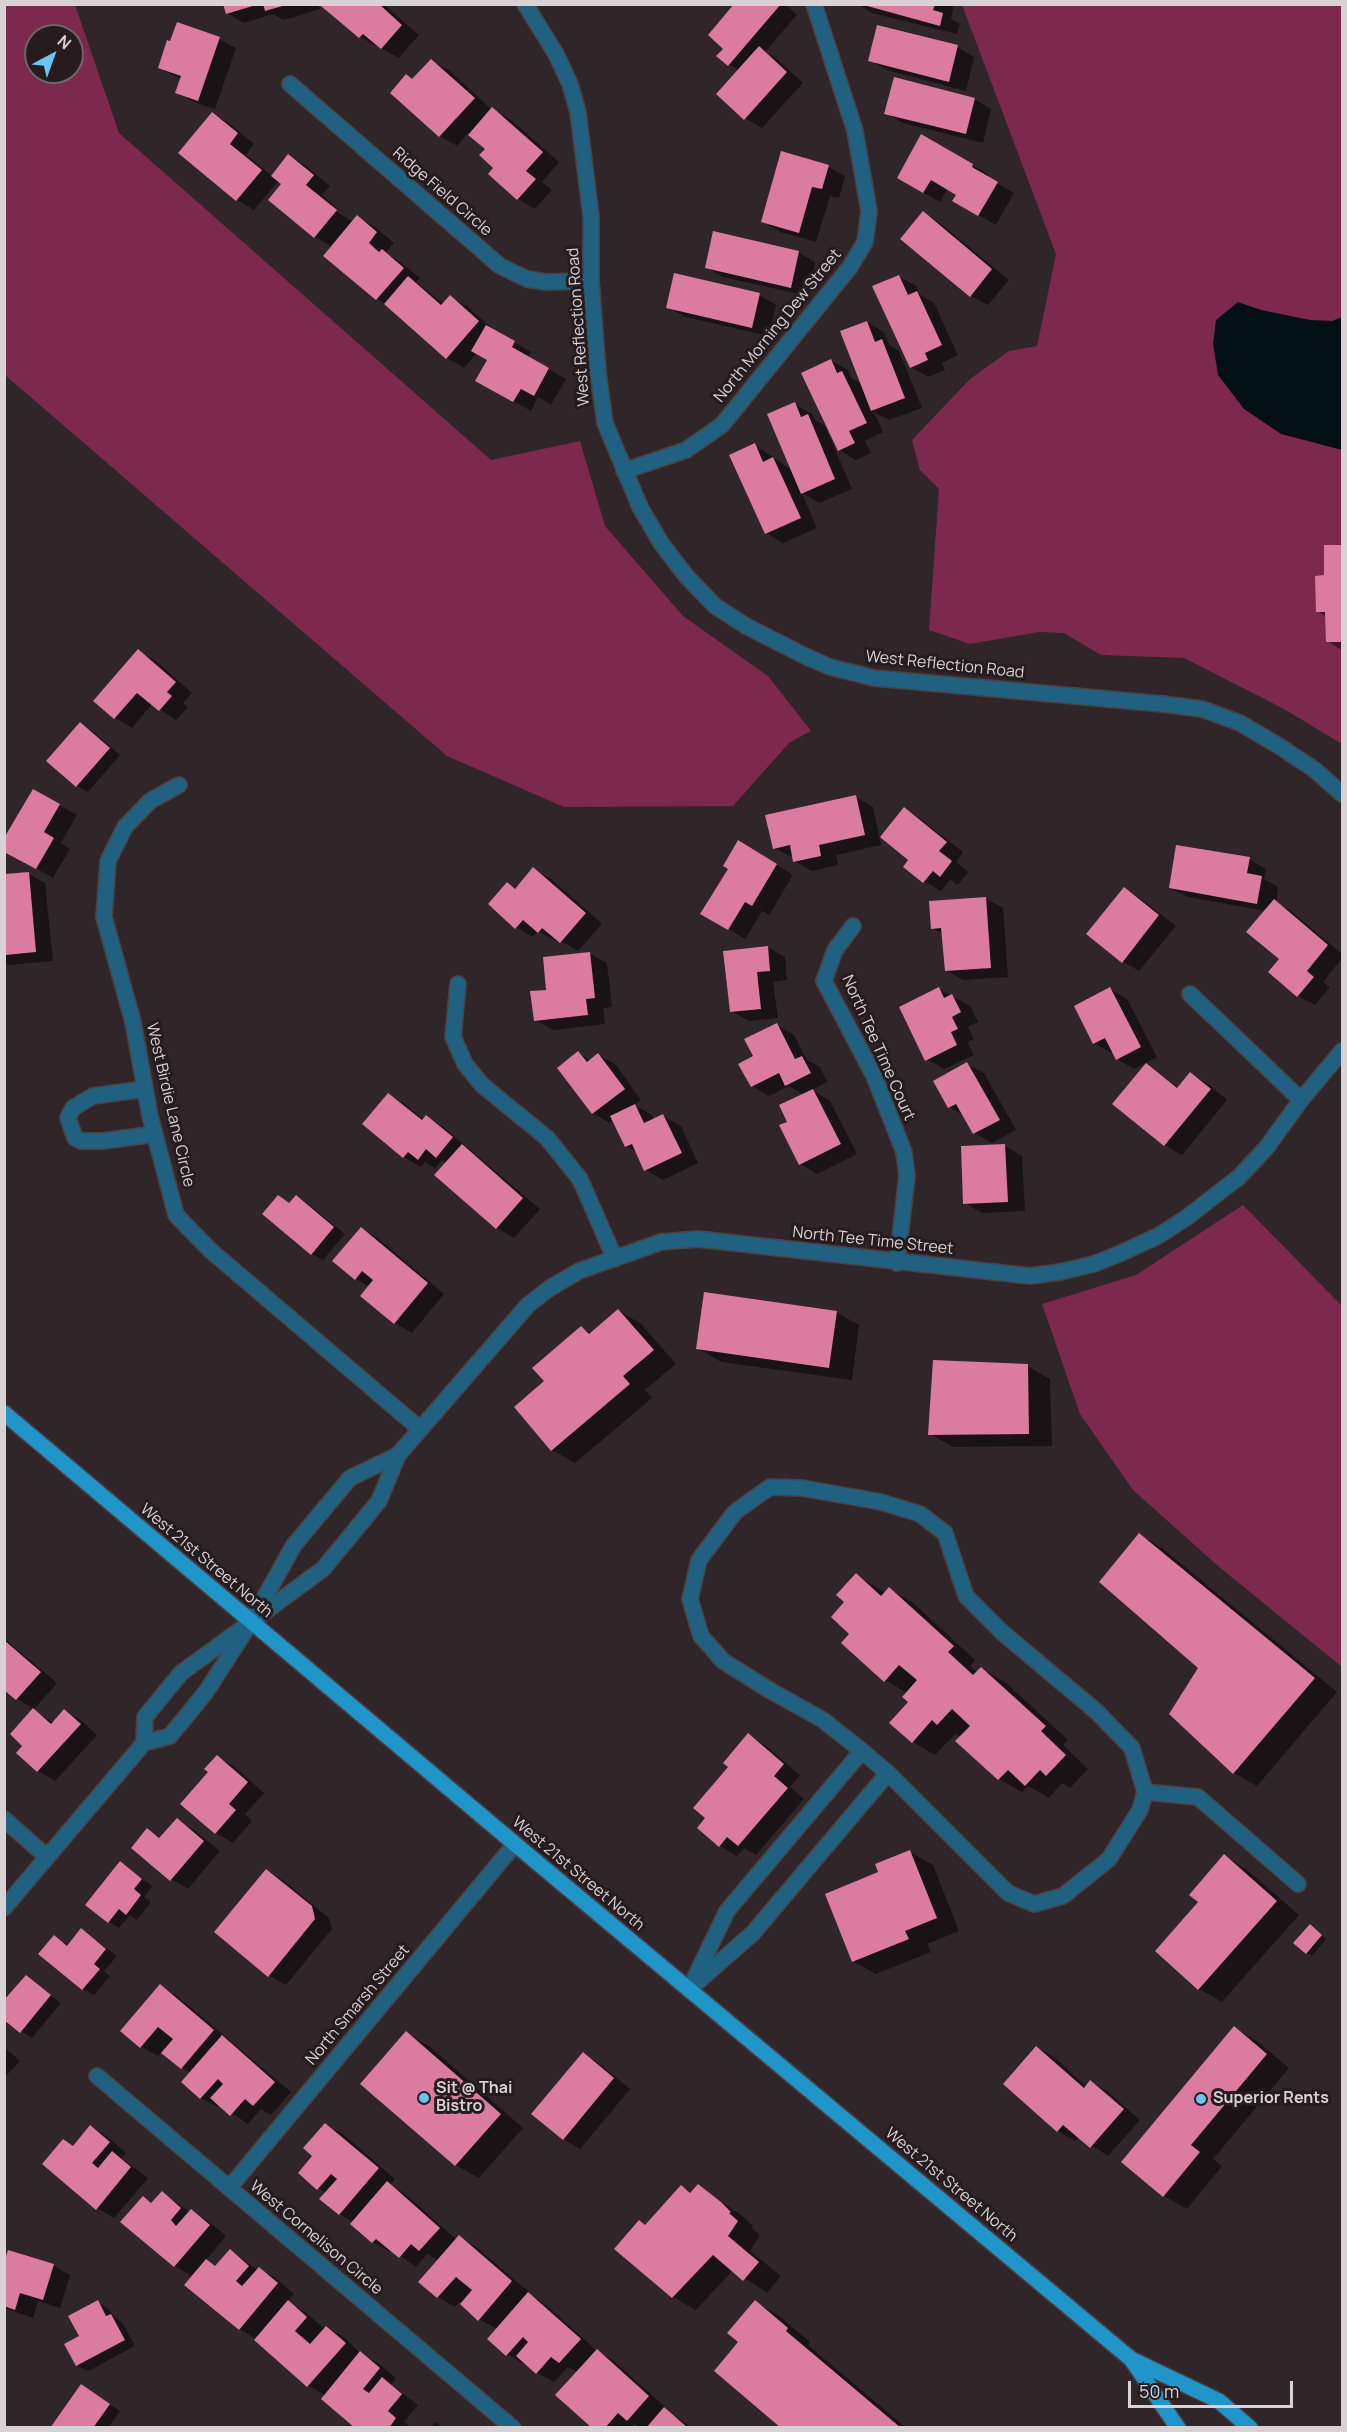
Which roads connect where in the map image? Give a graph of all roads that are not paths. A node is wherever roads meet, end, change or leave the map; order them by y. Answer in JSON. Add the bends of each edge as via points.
{"nodes":[{"id":1,"x":525,"y":4,"type":"edge"},
{"id":2,"x":814,"y":4,"type":"edge"},
{"id":3,"x":290,"y":84,"type":"dead end"},
{"id":4,"x":591,"y":281,"type":"junction"},
{"id":5,"x":624,"y":471,"type":"junction"},
{"id":6,"x":179,"y":785,"type":"dead end"},
{"id":7,"x":1342,"y":794,"type":"edge"},
{"id":8,"x":853,"y":926,"type":"dead end"},
{"id":9,"x":459,"y":984,"type":"dead end"},
{"id":10,"x":1190,"y":994,"type":"dead end"},
{"id":11,"x":1342,"y":1051,"type":"edge"},
{"id":12,"x":146,"y":1089,"type":"junction"},
{"id":13,"x":1300,"y":1100,"type":"junction"},
{"id":14,"x":155,"y":1134,"type":"junction"},
{"id":15,"x":615,"y":1259,"type":"junction"},
{"id":16,"x":897,"y":1263,"type":"junction"},
{"id":17,"x":4,"y":1413,"type":"edge"},
{"id":18,"x":420,"y":1429,"type":"junction"},
{"id":19,"x":398,"y":1455,"type":"junction"},
{"id":20,"x":251,"y":1622,"type":"junction"},
{"id":21,"x":144,"y":1743,"type":"junction"},
{"id":22,"x":862,"y":1751,"type":"junction"},
{"id":23,"x":888,"y":1773,"type":"junction"},
{"id":24,"x":1145,"y":1792,"type":"junction"},
{"id":25,"x":4,"y":1818,"type":"edge"},
{"id":26,"x":515,"y":1844,"type":"junction"},
{"id":27,"x":47,"y":1857,"type":"junction"},
{"id":28,"x":1298,"y":1884,"type":"dead end"},
{"id":29,"x":4,"y":1908,"type":"edge"},
{"id":30,"x":689,"y":1990,"type":"junction"},
{"id":31,"x":97,"y":2076,"type":"dead end"},
{"id":32,"x":229,"y":2188,"type":"junction"},
{"id":33,"x":1131,"y":2359,"type":"junction"},
{"id":34,"x":513,"y":2427,"type":"edge"},
{"id":35,"x":1178,"y":2427,"type":"edge"},
{"id":36,"x":1250,"y":2427,"type":"edge"}],
"edges":[{"from":1,"to":4,"type":"street","name":"West Reflection Road","via":[[556,54],[578,112],[591,216]]},
{"from":2,"to":5,"type":"street","name":"North Morning Dew Street","via":[[855,131],[869,211],[865,242],[850,267],[722,425],[686,450]]},
{"from":3,"to":4,"type":"street","name":"Ridge Field Circle","via":[[500,266],[527,279]]},
{"from":4,"to":5,"type":"street","name":"West Reflection Road","via":[[605,423]]},
{"from":5,"to":7,"type":"street","name":"West Reflection Road","via":[[661,543],[715,606],[807,657],[874,678],[1202,710],[1240,723],[1279,746]]},
{"from":6,"to":12,"type":"street","name":"West Birdie Lane Circle","via":[[150,801],[125,827],[108,861],[104,918],[133,1022]]},
{"from":8,"to":16,"type":"street","name":"North Tee Time Court","via":[[834,950],[824,981],[874,1076],[904,1152],[907,1176]]},
{"from":9,"to":15,"type":"street","via":[[453,1037],[465,1064],[482,1085],[547,1138],[580,1179]]},
{"from":10,"to":13,"type":"street"},
{"from":11,"to":13,"type":"street","name":"North Tee Time Street"},
{"from":12,"to":14,"type":"street","name":"West Birdie Lane Circle"},
{"from":12,"to":14,"type":"street","via":[[93,1096],[73,1108],[68,1118],[75,1138],[81,1142]]},
{"from":13,"to":16,"type":"street","name":"North Tee Time Street","via":[[1267,1147],[1217,1196],[1158,1236],[1112,1257],[1030,1276]]},
{"from":14,"to":18,"type":"street","name":"West Birdie Lane Circle","via":[[176,1215],[219,1258]]},
{"from":15,"to":16,"type":"street","name":"North Tee Time Street","via":[[661,1242],[698,1239]]},
{"from":15,"to":18,"type":"street","name":"North Tee Time Street","via":[[579,1270],[528,1305]]},
{"from":17,"to":20,"type":"main road","name":"West 21st Street North"},
{"from":18,"to":19,"type":"street","name":"North Tee Time Street"},
{"from":19,"to":20,"type":"street","name":"North Tee Time Street","via":[[379,1501],[323,1569]]},
{"from":19,"to":20,"type":"street","name":"North Tee Time Street","via":[[350,1478],[294,1545]]},
{"from":20,"to":21,"type":"street","name":"North Tee Time Street","via":[[206,1692],[170,1736]]},
{"from":20,"to":21,"type":"street","name":"North Tee Time Street","via":[[181,1673],[145,1717]]},
{"from":20,"to":26,"type":"main road","name":"West 21st Street North"},
{"from":21,"to":27,"type":"street"},
{"from":22,"to":23,"type":"street"},
{"from":22,"to":24,"type":"street","via":[[823,1720],[723,1660],[700,1633],[690,1599],[699,1560],[735,1512],[770,1487],[802,1488],[881,1502],[920,1514],[945,1533],[966,1596],[1132,1748]]},
{"from":22,"to":30,"type":"street","via":[[727,1911]]},
{"from":23,"to":24,"type":"street","via":[[1008,1893],[1034,1904],[1063,1896],[1109,1859],[1140,1810]]},
{"from":23,"to":30,"type":"street","via":[[753,1933]]},
{"from":24,"to":28,"type":"street","via":[[1198,1797]]},
{"from":25,"to":27,"type":"street"},
{"from":26,"to":30,"type":"main road","name":"West 21st Street North"},
{"from":26,"to":32,"type":"street","name":"North Smarsh Street"},
{"from":27,"to":29,"type":"street"},
{"from":30,"to":33,"type":"main road","name":"West 21st Street North"},
{"from":31,"to":32,"type":"street","name":"West Cornelison Circle"},
{"from":32,"to":34,"type":"street","name":"West Cornelison Circle"},
{"from":33,"to":35,"type":"main road","name":"West 21st Street North"},
{"from":33,"to":36,"type":"main road","name":"West 21st Street North","via":[[1219,2401]]}]}
